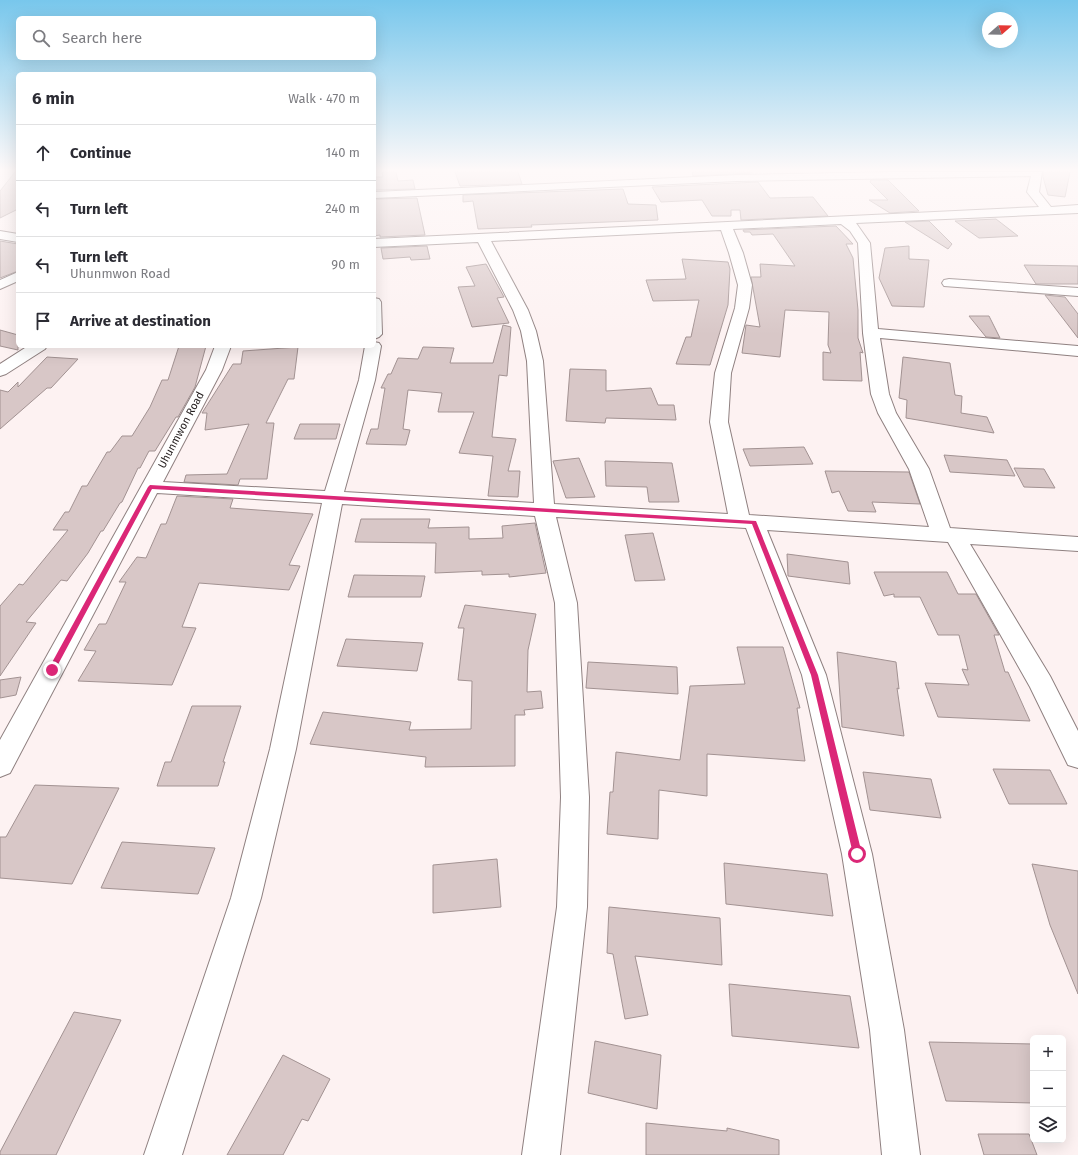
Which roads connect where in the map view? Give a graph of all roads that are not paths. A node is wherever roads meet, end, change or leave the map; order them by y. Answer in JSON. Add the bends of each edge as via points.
{"nodes":[{"id":1,"x":724,"y":225,"type":"edge"},
{"id":2,"x":707,"y":226,"type":"edge"},
{"id":3,"x":851,"y":226,"type":"edge"},
{"id":4,"x":0,"y":235,"type":"edge"},
{"id":5,"x":16,"y":238,"type":"edge"},
{"id":6,"x":483,"y":238,"type":"junction"},
{"id":7,"x":376,"y":243,"type":"edge"},
{"id":8,"x":16,"y":277,"type":"edge"},
{"id":9,"x":949,"y":283,"type":"dead end"},
{"id":10,"x":0,"y":285,"type":"edge"},
{"id":11,"x":1078,"y":292,"type":"edge"},
{"id":12,"x":871,"y":333,"type":"junction"},
{"id":13,"x":36,"y":348,"type":"edge"},
{"id":14,"x":222,"y":348,"type":"edge"},
{"id":15,"x":373,"y":348,"type":"edge"},
{"id":16,"x":1078,"y":351,"type":"edge"},
{"id":17,"x":0,"y":372,"type":"edge"},
{"id":18,"x":150,"y":487,"type":"junction"},
{"id":19,"x":333,"y":497,"type":"junction"},
{"id":20,"x":544,"y":510,"type":"junction"},
{"id":21,"x":747,"y":521,"type":"junction"},
{"id":22,"x":948,"y":535,"type":"junction"},
{"id":23,"x":1078,"y":544,"type":"edge"},
{"id":24,"x":1078,"y":757,"type":"edge"},
{"id":25,"x":0,"y":765,"type":"edge"},
{"id":26,"x":163,"y":1155,"type":"edge"},
{"id":27,"x":541,"y":1155,"type":"edge"},
{"id":28,"x":901,"y":1155,"type":"edge"}],
"edges":[{"from":1,"to":21,"type":"street","via":[[736,253],[745,285],[742,308],[723,373],[719,422]]},
{"from":2,"to":6,"type":"street"},
{"from":3,"to":12,"type":"street","via":[[864,243]]},
{"from":4,"to":5,"type":"street"},
{"from":6,"to":7,"type":"street"},
{"from":6,"to":20,"type":"street","via":[[517,304],[531,338],[535,361]]},
{"from":8,"to":10,"type":"street"},
{"from":9,"to":11,"type":"street"},
{"from":12,"to":16,"type":"street"},
{"from":12,"to":22,"type":"street","via":[[882,403],[919,469]]},
{"from":13,"to":17,"type":"street"},
{"from":14,"to":18,"type":"street","name":"Uhunmwon Road","via":[[214,370]]},
{"from":15,"to":19,"type":"street","via":[[367,380]]},
{"from":18,"to":19,"type":"street"},
{"from":18,"to":25,"type":"street","name":"Uhunmwon Road"},
{"from":19,"to":20,"type":"street"},
{"from":19,"to":26,"type":"street","via":[[283,749],[246,898]]},
{"from":20,"to":21,"type":"street"},
{"from":20,"to":27,"type":"street","via":[[566,603],[575,797],[572,907]]},
{"from":21,"to":22,"type":"street"},
{"from":21,"to":28,"type":"street","via":[[814,675],[856,846],[887,1030]]},
{"from":22,"to":23,"type":"street"},
{"from":22,"to":24,"type":"street","via":[[1027,658]]}]}
